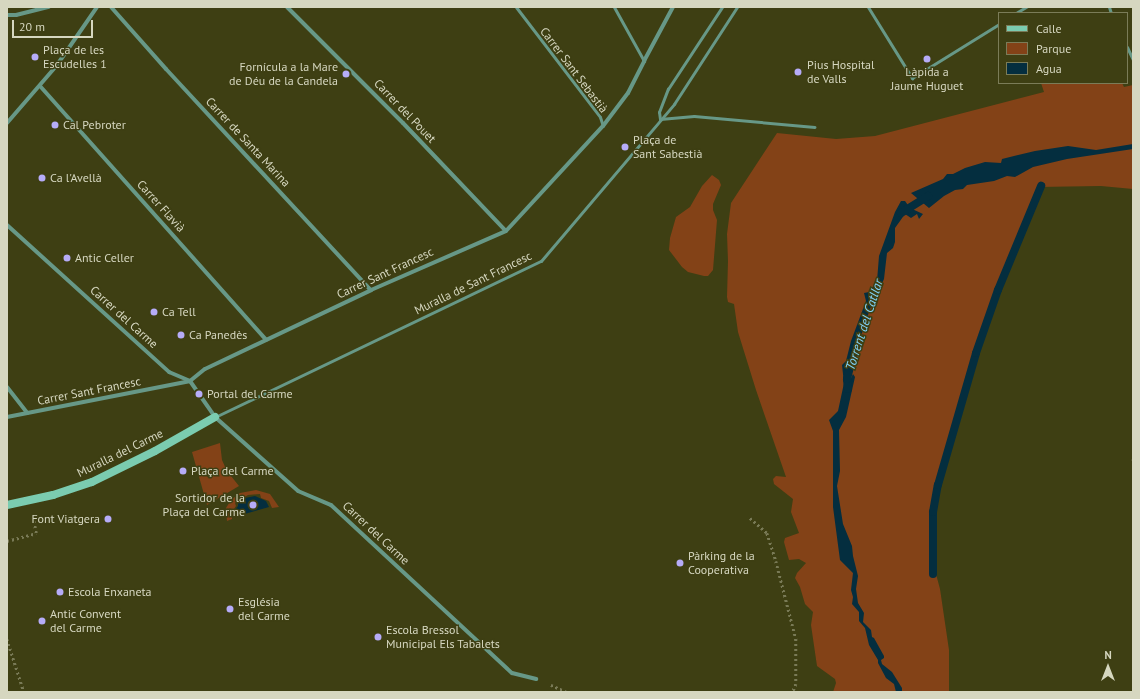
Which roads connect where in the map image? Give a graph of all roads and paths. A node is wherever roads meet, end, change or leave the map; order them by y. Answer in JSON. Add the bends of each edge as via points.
{"nodes":[{"id":1,"x":49,"y":7,"type":"edge"},
{"id":2,"x":97,"y":7,"type":"edge"},
{"id":3,"x":111,"y":7,"type":"edge"},
{"id":4,"x":287,"y":7,"type":"edge"},
{"id":5,"x":516,"y":7,"type":"edge"},
{"id":6,"x":614,"y":7,"type":"edge"},
{"id":7,"x":673,"y":7,"type":"edge"},
{"id":8,"x":722,"y":7,"type":"edge"},
{"id":9,"x":737,"y":7,"type":"edge"},
{"id":10,"x":868,"y":7,"type":"edge"},
{"id":11,"x":7,"y":15,"type":"edge"},
{"id":12,"x":998,"y":25,"type":"edge"},
{"id":13,"x":1128,"y":49,"type":"edge"},
{"id":14,"x":1132,"y":59,"type":"edge"},
{"id":15,"x":644,"y":61,"type":"junction"},
{"id":16,"x":40,"y":86,"type":"junction"},
{"id":17,"x":660,"y":119,"type":"junction"},
{"id":18,"x":7,"y":123,"type":"edge"},
{"id":19,"x":603,"y":126,"type":"junction"},
{"id":20,"x":815,"y":127,"type":"dead end"},
{"id":21,"x":7,"y":225,"type":"edge"},
{"id":22,"x":506,"y":231,"type":"junction"},
{"id":23,"x":371,"y":290,"type":"junction"},
{"id":24,"x":266,"y":340,"type":"junction"},
{"id":25,"x":190,"y":381,"type":"junction"},
{"id":26,"x":7,"y":387,"type":"edge"},
{"id":27,"x":27,"y":413,"type":"junction"},
{"id":28,"x":7,"y":417,"type":"edge"},
{"id":29,"x":215,"y":418,"type":"junction"},
{"id":30,"x":7,"y":505,"type":"edge"},
{"id":31,"x":31,"y":510,"type":"dead end"},
{"id":32,"x":750,"y":518,"type":"dead end"},
{"id":33,"x":7,"y":541,"type":"edge"},
{"id":34,"x":7,"y":639,"type":"edge"},
{"id":35,"x":536,"y":679,"type":"dead end"},
{"id":36,"x":24,"y":692,"type":"edge"},
{"id":37,"x":793,"y":692,"type":"edge"}],
"edges":[{"from":1,"to":11,"type":"street"},
{"from":2,"to":16,"type":"street","via":[[58,65]]},
{"from":3,"to":23,"type":"street","name":"Carrer de Santa Marina"},
{"from":4,"to":22,"type":"street","name":"Carrer del Pouet"},
{"from":5,"to":19,"type":"lane","name":"Carrer Sant Sebastià","via":[[600,117]]},
{"from":6,"to":15,"type":"lane"},
{"from":7,"to":15,"type":"street","name":"Carrer Sant Francesc"},
{"from":8,"to":17,"type":"lane","name":"Muralla de Sant Francesc","via":[[668,89],[659,112]]},
{"from":9,"to":17,"type":"lane","via":[[674,104]]},
{"from":10,"to":12,"type":"lane","via":[[912,78]]},
{"from":13,"to":14,"type":"lane"},
{"from":15,"to":19,"type":"street","name":"Carrer Sant Francesc","via":[[628,93]]},
{"from":16,"to":18,"type":"street"},
{"from":16,"to":24,"type":"street","name":"Carrer Flavià"},
{"from":17,"to":20,"type":"lane","via":[[694,116]]},
{"from":17,"to":29,"type":"lane","name":"Muralla de Sant Francesc","via":[[540,261]]},
{"from":19,"to":22,"type":"street","name":"Carrer Sant Francesc"},
{"from":21,"to":25,"type":"street","name":"Carrer del Carme","via":[[169,372]]},
{"from":22,"to":23,"type":"street","name":"Carrer Sant Francesc"},
{"from":23,"to":24,"type":"street","name":"Carrer Sant Francesc"},
{"from":24,"to":25,"type":"street","name":"Carrer Sant Francesc","via":[[205,369]]},
{"from":25,"to":27,"type":"street","name":"Carrer Sant Francesc"},
{"from":25,"to":29,"type":"street","name":"Carrer del Carme"},
{"from":26,"to":27,"type":"street"},
{"from":27,"to":28,"type":"street","name":"Carrer Sant Francesc"},
{"from":29,"to":30,"type":"main road","name":"Muralla del Carme","via":[[92,482],[53,495]]},
{"from":29,"to":35,"type":"street","name":"Carrer del Carme","via":[[298,491],[331,505],[512,673]]},
{"from":31,"to":33,"type":"path","via":[[36,534]]},
{"from":32,"to":37,"type":"path","via":[[767,533],[796,639],[796,684]]},
{"from":34,"to":36,"type":"path"}]}
